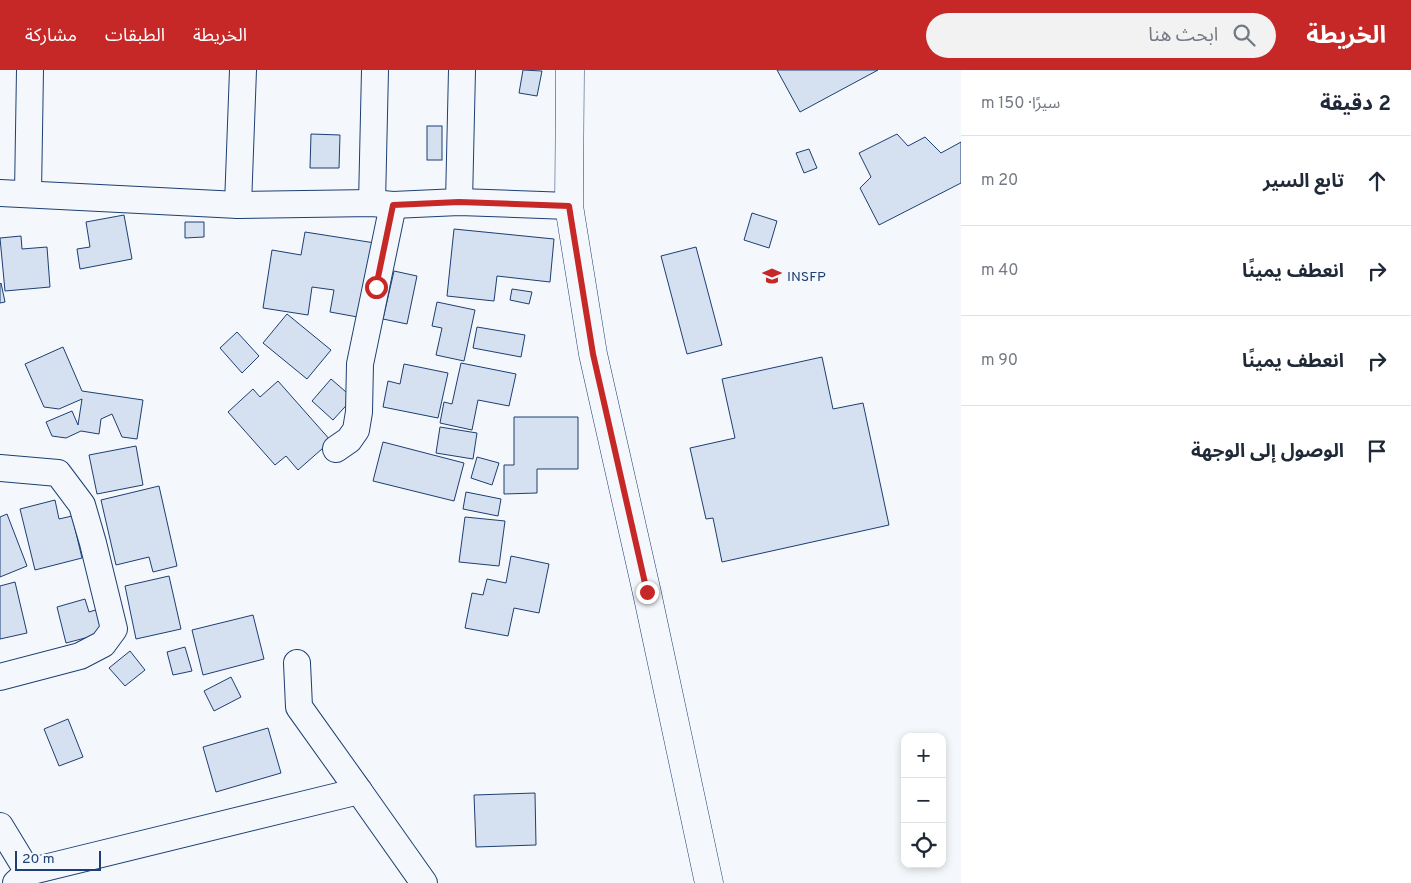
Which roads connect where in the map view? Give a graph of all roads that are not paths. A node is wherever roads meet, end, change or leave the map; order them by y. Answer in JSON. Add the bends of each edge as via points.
{"nodes":[{"id":1,"x":30,"y":70,"type":"edge"},
{"id":2,"x":243,"y":70,"type":"edge"},
{"id":3,"x":375,"y":70,"type":"edge"},
{"id":4,"x":462,"y":70,"type":"edge"},
{"id":5,"x":570,"y":70,"type":"edge"},
{"id":6,"x":0,"y":193,"type":"edge"},
{"id":7,"x":28,"y":193,"type":"junction"},
{"id":8,"x":459,"y":202,"type":"junction"},
{"id":9,"x":382,"y":204,"type":"junction"},
{"id":10,"x":238,"y":206,"type":"junction"},
{"id":11,"x":569,"y":206,"type":"junction"},
{"id":12,"x":336,"y":449,"type":"dead end"},
{"id":13,"x":0,"y":468,"type":"edge"},
{"id":14,"x":297,"y":663,"type":"dead end"},
{"id":15,"x":0,"y":677,"type":"edge"},
{"id":16,"x":359,"y":791,"type":"junction"},
{"id":17,"x":0,"y":826,"type":"edge"},
{"id":18,"x":22,"y":878,"type":"edge"},
{"id":19,"x":424,"y":883,"type":"edge"},
{"id":20,"x":709,"y":883,"type":"edge"}],
"edges":[{"from":1,"to":7,"type":"street"},
{"from":2,"to":10,"type":"street"},
{"from":3,"to":9,"type":"street"},
{"from":4,"to":8,"type":"street"},
{"from":5,"to":11,"type":"street"},
{"from":6,"to":7,"type":"street"},
{"from":7,"to":10,"type":"street"},
{"from":8,"to":9,"type":"street"},
{"from":8,"to":11,"type":"street"},
{"from":9,"to":10,"type":"street"},
{"from":9,"to":12,"type":"street","via":[[360,364],[356,430]]},
{"from":11,"to":20,"type":"street","via":[[593,354]]},
{"from":13,"to":15,"type":"street","via":[[58,473],[82,505],[114,628],[103,644],[80,656]]},
{"from":14,"to":16,"type":"street","via":[[299,707]]},
{"from":16,"to":18,"type":"street"},
{"from":16,"to":19,"type":"street"},
{"from":17,"to":18,"type":"street"}]}
